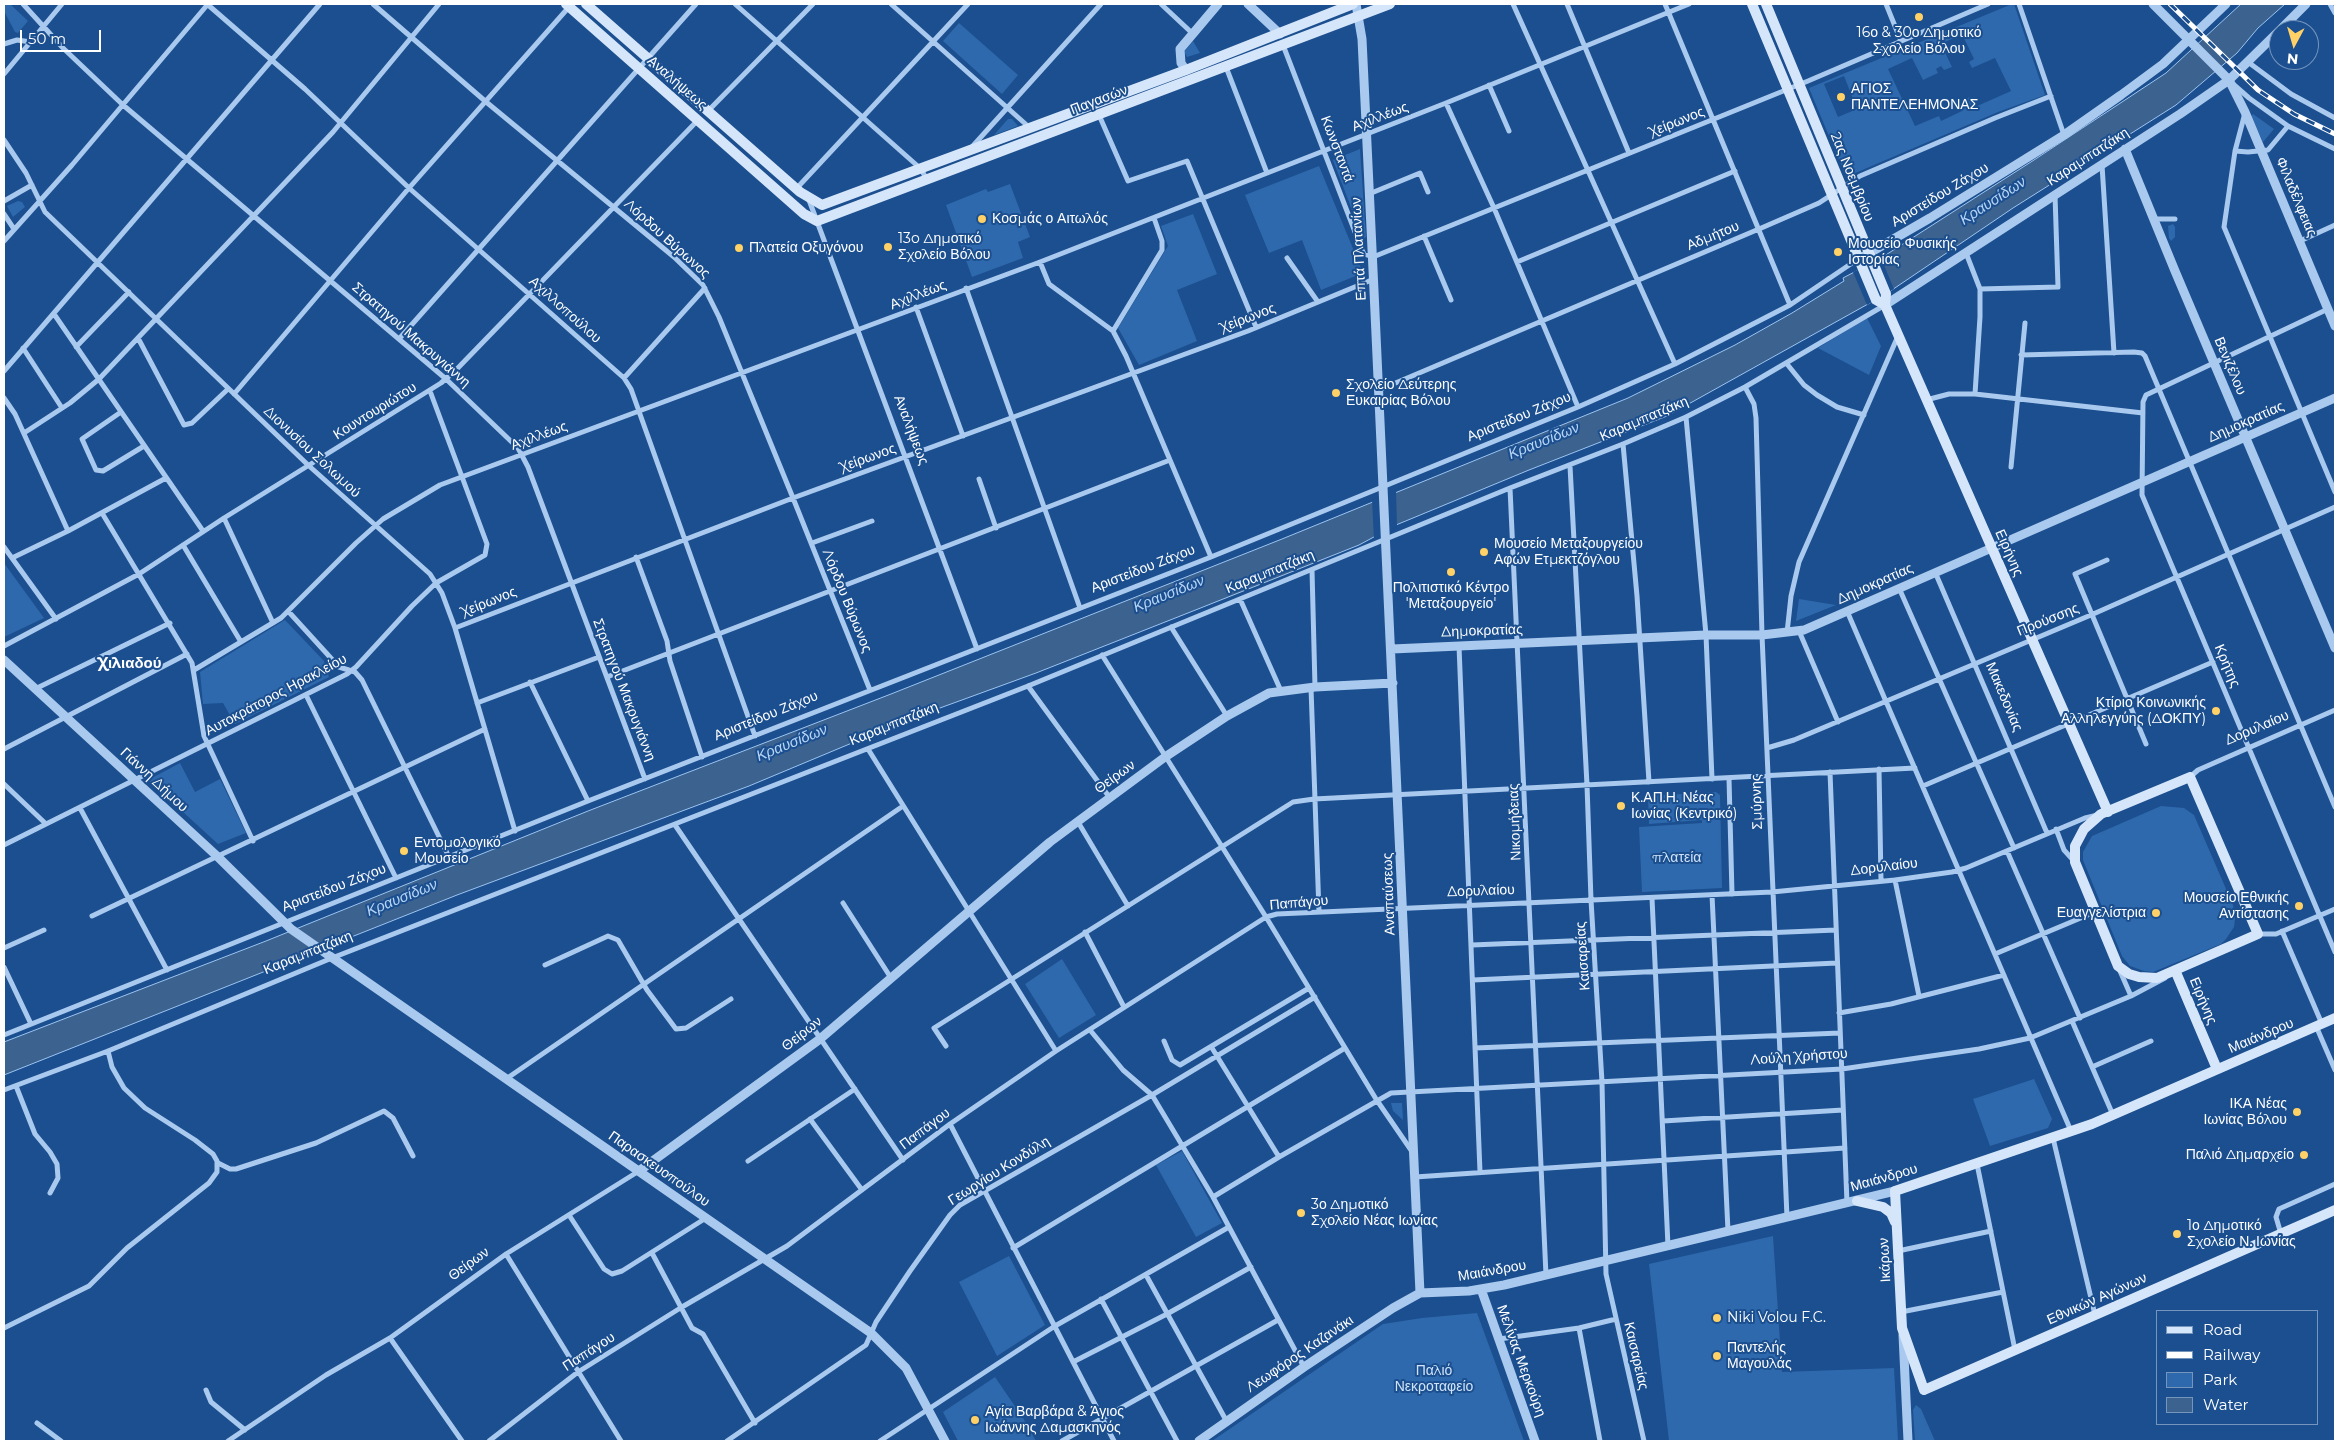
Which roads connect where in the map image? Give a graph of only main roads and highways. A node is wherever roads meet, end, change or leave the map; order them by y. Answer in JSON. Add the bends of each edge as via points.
{"nodes":[{"id":1,"x":586,"y":4,"type":"edge"},
{"id":2,"x":1354,"y":4,"type":"edge"},
{"id":3,"x":1390,"y":4,"type":"edge"},
{"id":4,"x":1752,"y":4,"type":"edge"},
{"id":5,"x":1766,"y":4,"type":"edge"},
{"id":6,"x":568,"y":5,"type":"edge"},
{"id":7,"x":809,"y":199,"type":"joint"},
{"id":8,"x":817,"y":221,"type":"joint"},
{"id":9,"x":1881,"y":303,"type":"junction"},
{"id":10,"x":2104,"y":813,"type":"junction"},
{"id":11,"x":2258,"y":934,"type":"joint"},
{"id":12,"x":2172,"y":971,"type":"junction"},
{"id":13,"x":2335,"y":1018,"type":"edge"},
{"id":14,"x":2217,"y":1070,"type":"junction"},
{"id":15,"x":1895,"y":1191,"type":"joint"},
{"id":16,"x":1852,"y":1202,"type":"road end"},
{"id":17,"x":2335,"y":1210,"type":"edge"},
{"id":18,"x":1897,"y":1230,"type":"junction"},
{"id":19,"x":1924,"y":1390,"type":"joint"}],
"edges":[{"from":1,"to":7,"type":"main road","name":"Αναλήψεως"},
{"from":2,"to":7,"type":"main road","name":"Παγασών","via":[[826,204]]},
{"from":3,"to":8,"type":"main road","name":"Παγασών"},
{"from":4,"to":9,"type":"main road","name":"2ας Νοεμβρίου","via":[[1861,263]]},
{"from":5,"to":9,"type":"main road","name":"2ας Νοεμβρίου","via":[[1886,294]]},
{"from":6,"to":8,"type":"main road","name":"Αναλήψεως","via":[[808,217]]},
{"from":9,"to":10,"type":"main road","name":"Ειρήνης","via":[[2069,723]]},
{"from":10,"to":11,"type":"main road","name":"Δορυλαίου","via":[[2190,777]]},
{"from":10,"to":12,"type":"main road","name":"Λούλη Χρήστου","via":[[2084,829],[2078,839],[2075,862],[2118,966],[2134,976],[2152,979]]},
{"from":11,"to":12,"type":"main road","name":"Λούλη Χρήστου"},
{"from":12,"to":14,"type":"main road","name":"Ειρήνης"},
{"from":13,"to":14,"type":"main road","name":"Μαιάνδρου"},
{"from":14,"to":15,"type":"main road","name":"Μαιάνδρου","via":[[2072,1131]]},
{"from":15,"to":18,"type":"main road","name":"Ικάρων"},
{"from":16,"to":18,"type":"main road","via":[[1887,1209]]},
{"from":17,"to":19,"type":"main road","name":"Εθνικών Αγώνων"},
{"from":18,"to":19,"type":"main road","name":"Ικάρων","via":[[1902,1328]]}]}
